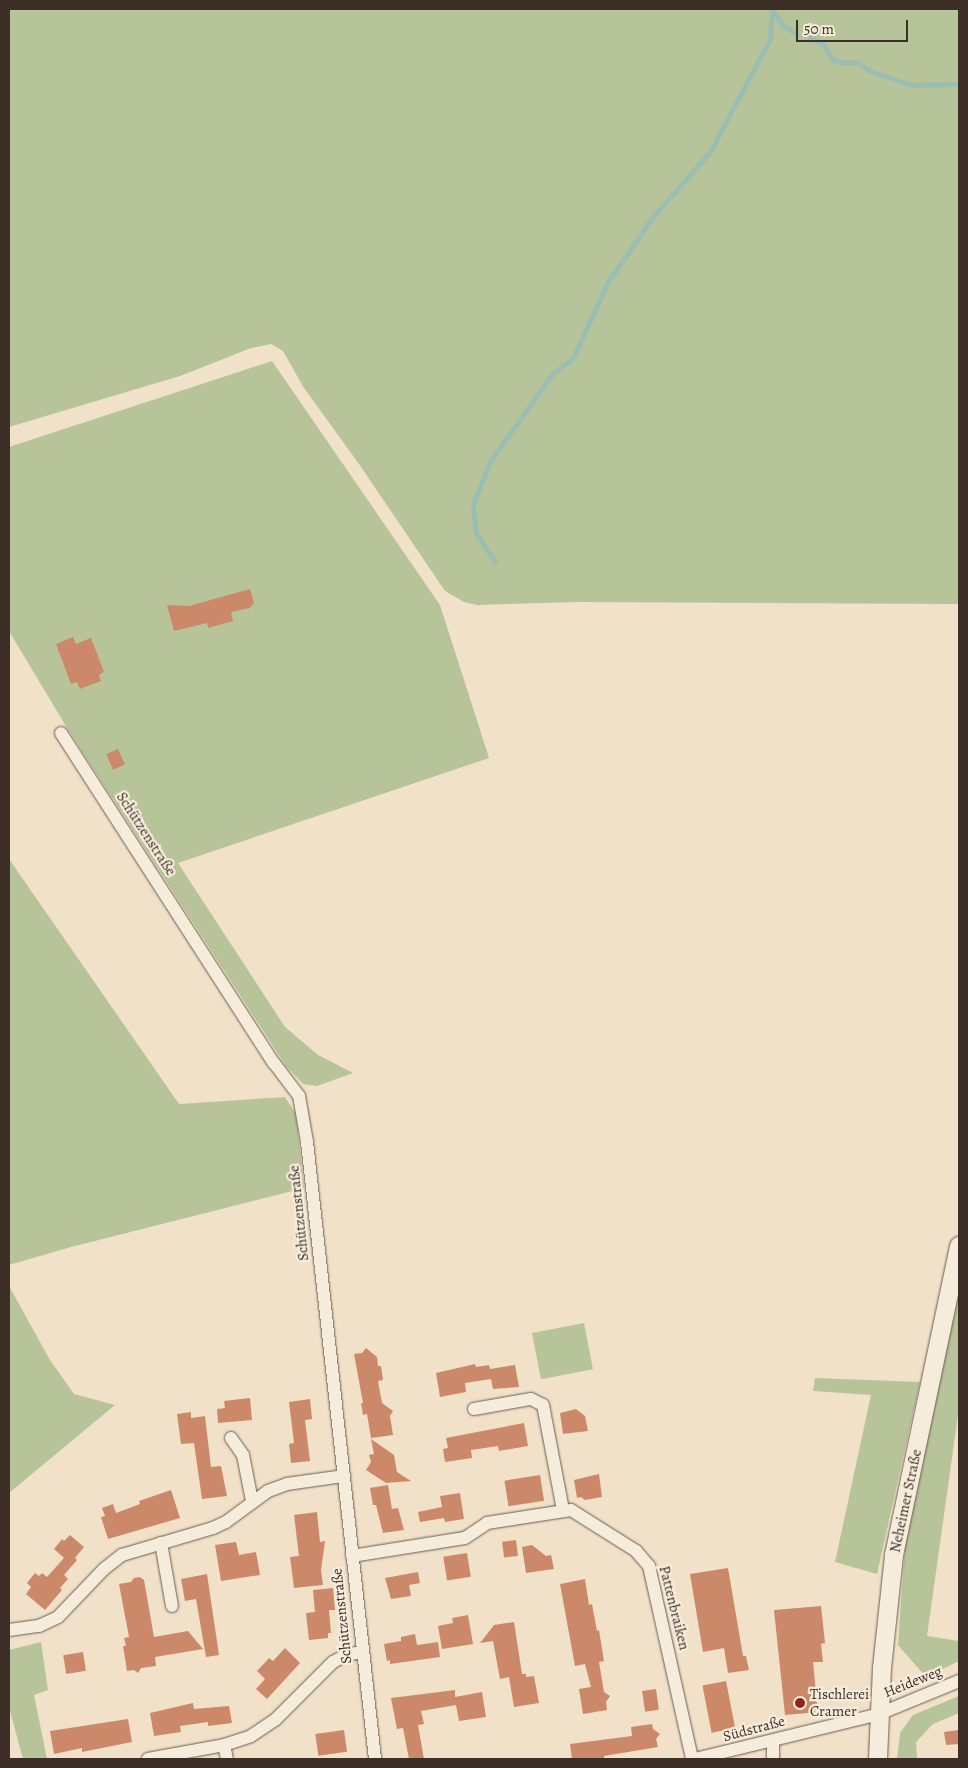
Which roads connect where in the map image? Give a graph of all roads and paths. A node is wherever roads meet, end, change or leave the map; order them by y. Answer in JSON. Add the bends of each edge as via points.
{"nodes":[{"id":1,"x":61,"y":733,"type":"dead end"},
{"id":2,"x":959,"y":1246,"type":"edge"},
{"id":3,"x":474,"y":1409,"type":"dead end"},
{"id":4,"x":231,"y":1438,"type":"dead end"},
{"id":5,"x":344,"y":1476,"type":"junction"},
{"id":6,"x":252,"y":1501,"type":"junction"},
{"id":7,"x":563,"y":1510,"type":"junction"},
{"id":8,"x":161,"y":1543,"type":"junction"},
{"id":9,"x":352,"y":1556,"type":"junction"},
{"id":10,"x":172,"y":1606,"type":"dead end"},
{"id":11,"x":9,"y":1630,"type":"edge"},
{"id":12,"x":362,"y":1652,"type":"junction"},
{"id":13,"x":959,"y":1681,"type":"edge"},
{"id":14,"x":879,"y":1714,"type":"junction"},
{"id":15,"x":773,"y":1741,"type":"junction"},
{"id":16,"x":224,"y":1745,"type":"junction"},
{"id":17,"x":148,"y":1759,"type":"edge"},
{"id":18,"x":227,"y":1759,"type":"edge"},
{"id":19,"x":375,"y":1759,"type":"edge"},
{"id":20,"x":693,"y":1759,"type":"edge"},
{"id":21,"x":773,"y":1759,"type":"edge"},
{"id":22,"x":878,"y":1759,"type":"edge"}],
"edges":[{"from":1,"to":5,"type":"street","name":"Schützenstraße","via":[[274,1063],[299,1096],[307,1142]]},
{"from":2,"to":14,"type":"main road","name":"Neheimer Straße","via":[[894,1555]]},
{"from":3,"to":7,"type":"street","via":[[531,1399],[543,1405]]},
{"from":4,"to":6,"type":"street","via":[[243,1455]]},
{"from":5,"to":6,"type":"street","via":[[287,1484]]},
{"from":5,"to":9,"type":"street","name":"Schützenstraße"},
{"from":6,"to":8,"type":"street","via":[[226,1522]]},
{"from":7,"to":9,"type":"street","via":[[487,1523],[465,1538]]},
{"from":7,"to":20,"type":"street","name":"Pattenbraiken","via":[[570,1510],[636,1551],[649,1566]]},
{"from":8,"to":10,"type":"street"},
{"from":8,"to":11,"type":"street","via":[[112,1561],[58,1617],[39,1626]]},
{"from":9,"to":12,"type":"street","name":"Schützenstraße"},
{"from":12,"to":16,"type":"street","via":[[333,1662],[263,1728]]},
{"from":12,"to":19,"type":"street","name":"Schützenstraße"},
{"from":13,"to":14,"type":"street","name":"Heideweg"},
{"from":14,"to":15,"type":"street","name":"Südstraße"},
{"from":14,"to":22,"type":"main road","name":"Neheimer Straße"},
{"from":15,"to":20,"type":"street","name":"Südstraße"},
{"from":15,"to":21,"type":"street"},
{"from":16,"to":17,"type":"street"},
{"from":16,"to":18,"type":"street"}]}
